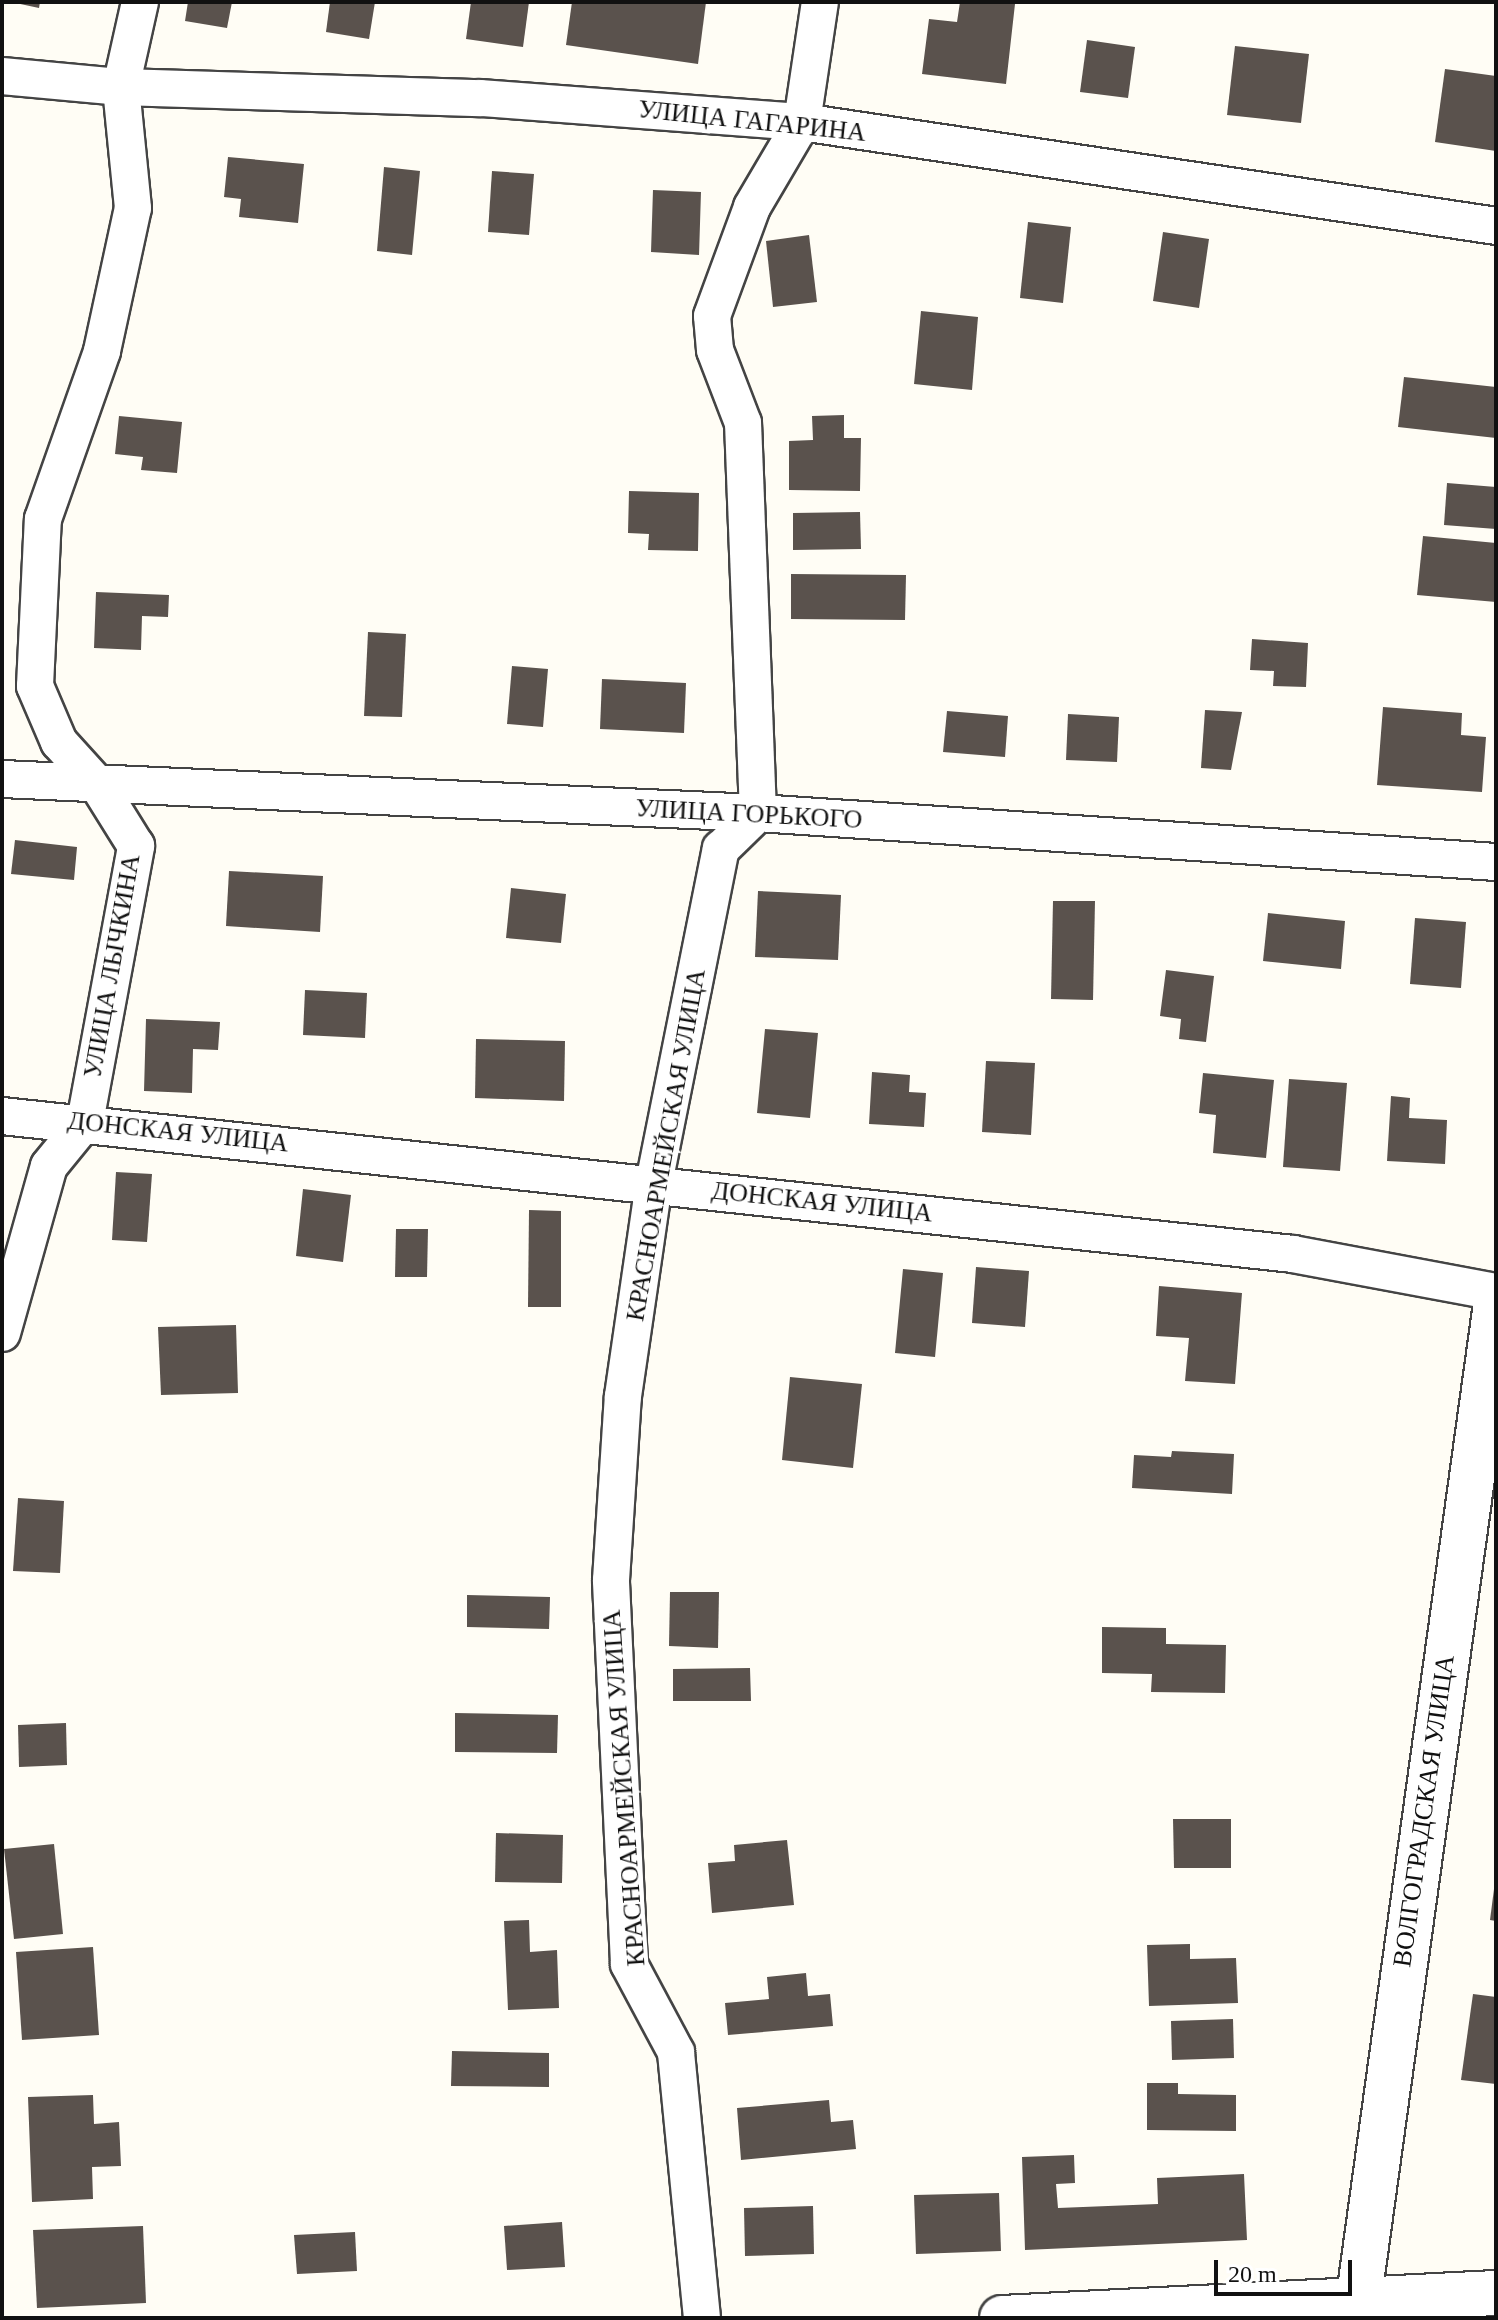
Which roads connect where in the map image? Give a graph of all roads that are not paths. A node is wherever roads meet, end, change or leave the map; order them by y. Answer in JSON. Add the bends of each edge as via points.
{"nodes":[{"id":1,"x":140,"y":2,"type":"edge"},
{"id":2,"x":820,"y":2,"type":"edge"},
{"id":3,"x":2,"y":76,"type":"edge"},
{"id":4,"x":121,"y":87,"type":"junction"},
{"id":5,"x":802,"y":122,"type":"junction"},
{"id":6,"x":1496,"y":226,"type":"edge"},
{"id":7,"x":2,"y":779,"type":"edge"},
{"id":8,"x":98,"y":785,"type":"junction"},
{"id":9,"x":758,"y":813,"type":"junction"},
{"id":10,"x":1496,"y":862,"type":"edge"},
{"id":11,"x":2,"y":1116,"type":"edge"},
{"id":12,"x":85,"y":1122,"type":"junction"},
{"id":13,"x":654,"y":1183,"type":"junction"},
{"id":14,"x":1496,"y":1292,"type":"edge"},
{"id":15,"x":1496,"y":1304,"type":"edge"},
{"id":16,"x":2,"y":1333,"type":"edge"},
{"id":17,"x":1496,"y":2293,"type":"edge"},
{"id":18,"x":1355,"y":2310,"type":"edge"},
{"id":19,"x":702,"y":2318,"type":"edge"},
{"id":20,"x":1002,"y":2318,"type":"edge"}],
"edges":[{"from":1,"to":4,"type":"street","name":"УЛИЦА ЛЫЧКИНА"},
{"from":2,"to":5,"type":"street"},
{"from":3,"to":4,"type":"street","name":"УЛИЦА ГАГАРИНА"},
{"from":4,"to":5,"type":"street","name":"УЛИЦА ГАГАРИНА","via":[[481,98]]},
{"from":4,"to":8,"type":"street","name":"УЛИЦА ЛЫЧКИНА","via":[[133,208],[102,351],[43,519],[35,686],[59,742]]},
{"from":5,"to":6,"type":"street","name":"УЛИЦА ГАГАРИНА"},
{"from":5,"to":9,"type":"street","via":[[752,207],[712,316],[715,350],[743,423]]},
{"from":7,"to":8,"type":"street","name":"УЛИЦА ГОРЬКОГО"},
{"from":8,"to":9,"type":"street","name":"УЛИЦА ГОРЬКОГО"},
{"from":8,"to":12,"type":"street","name":"УЛИЦА ЛЫЧКИНА","via":[[136,846]]},
{"from":9,"to":10,"type":"street","name":"УЛИЦА ГОРЬКОГО"},
{"from":9,"to":13,"type":"street","name":"КРАСНОАРМЕЙСКАЯ УЛИЦА","via":[[721,849]]},
{"from":11,"to":12,"type":"street","name":"ДОНСКАЯ УЛИЦА"},
{"from":12,"to":13,"type":"street","name":"ДОНСКАЯ УЛИЦА"},
{"from":12,"to":16,"type":"street","name":"УЛИЦА ЛЫЧКИНА","via":[[49,1166]]},
{"from":13,"to":14,"type":"street","name":"ДОНСКАЯ УЛИЦА","via":[[1293,1254]]},
{"from":13,"to":19,"type":"street","name":"КРАСНОАРМЕЙСКАЯ УЛИЦА","via":[[623,1396],[611,1580],[629,1964],[676,2052]]},
{"from":15,"to":18,"type":"street","name":"ВОЛГОГРАДСКАЯ УЛИЦА"},
{"from":17,"to":18,"type":"street"},
{"from":18,"to":20,"type":"street"}]}
